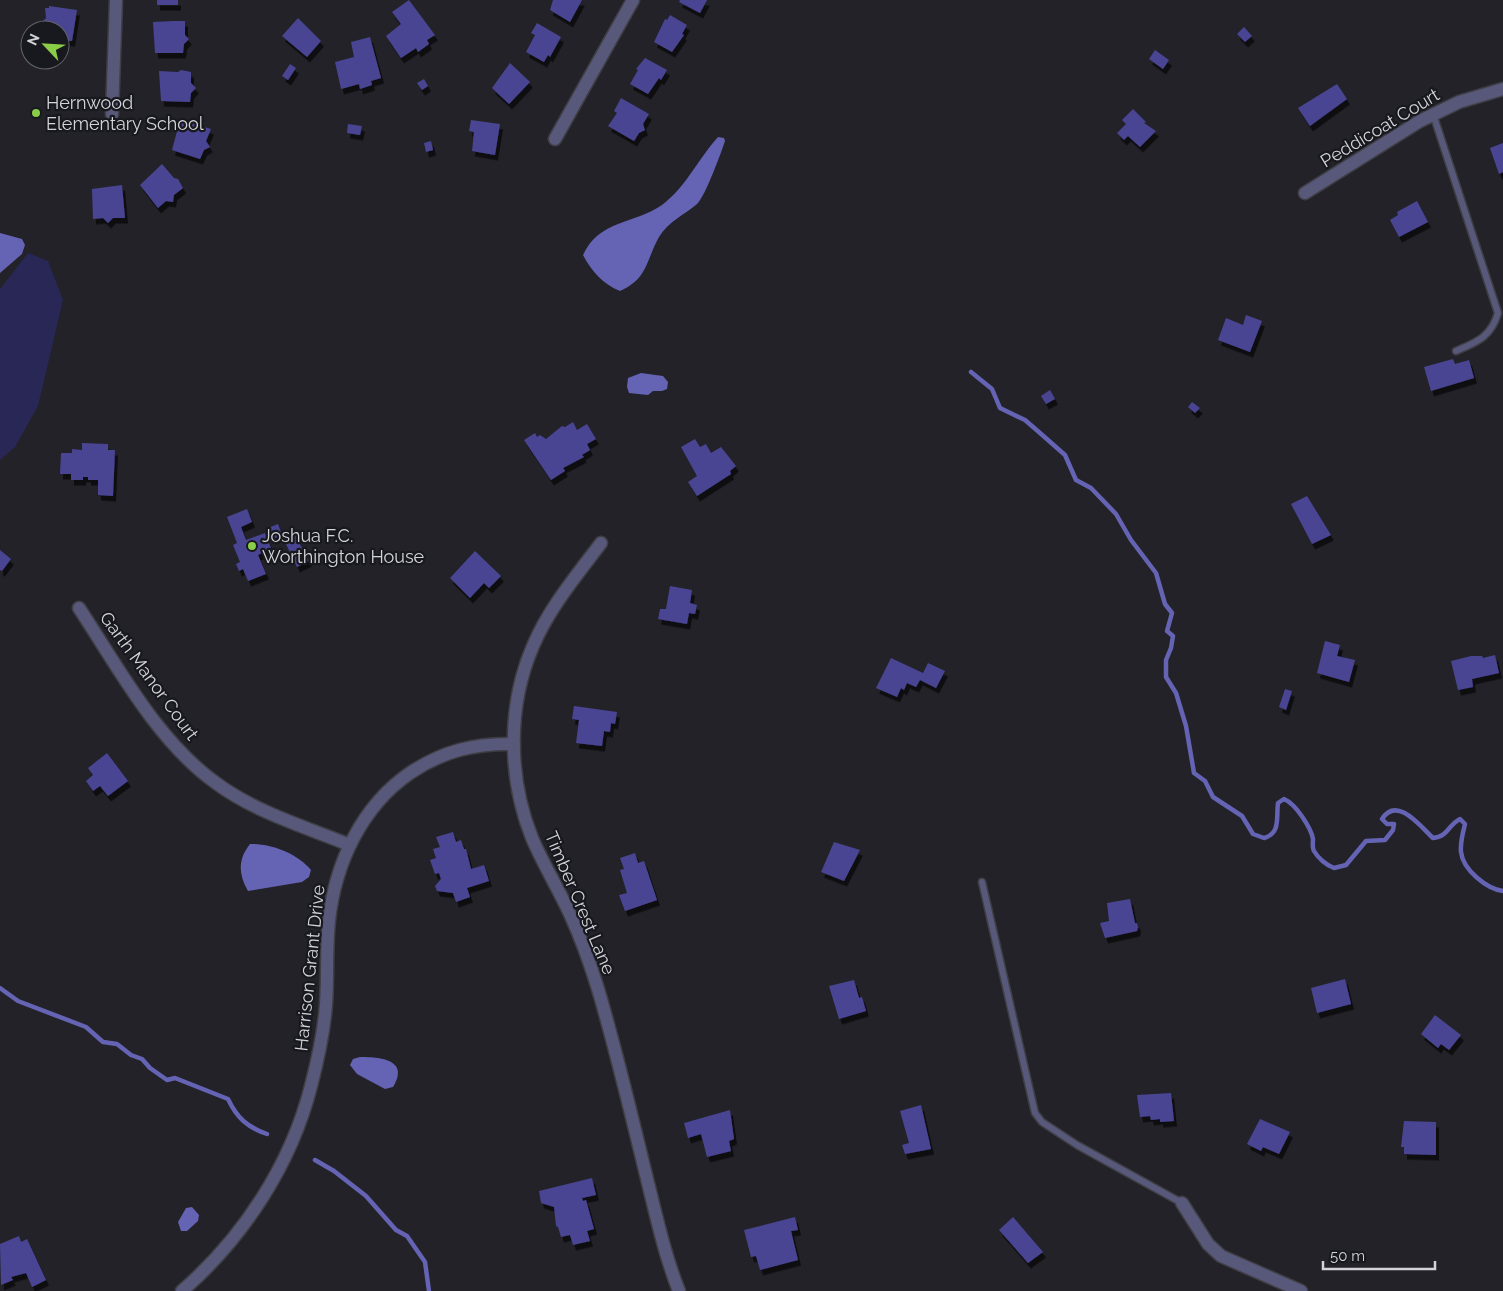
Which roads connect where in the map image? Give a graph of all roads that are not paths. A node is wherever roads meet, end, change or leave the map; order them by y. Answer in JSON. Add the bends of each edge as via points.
{"nodes":[{"id":1,"x":116,"y":0,"type":"edge"},
{"id":2,"x":633,"y":0,"type":"edge"},
{"id":3,"x":1503,"y":89,"type":"edge"},
{"id":4,"x":112,"y":114,"type":"dead end"},
{"id":5,"x":1433,"y":114,"type":"junction"},
{"id":6,"x":555,"y":139,"type":"dead end"},
{"id":7,"x":1305,"y":193,"type":"dead end"},
{"id":8,"x":1456,"y":350,"type":"dead end"},
{"id":9,"x":601,"y":543,"type":"dead end"},
{"id":10,"x":79,"y":608,"type":"dead end"},
{"id":11,"x":514,"y":744,"type":"junction"},
{"id":12,"x":350,"y":845,"type":"junction"},
{"id":13,"x":982,"y":882,"type":"dead end"},
{"id":14,"x":1182,"y":1203,"type":"joint"},
{"id":15,"x":182,"y":1291,"type":"edge"},
{"id":16,"x":679,"y":1291,"type":"edge"},
{"id":17,"x":1301,"y":1291,"type":"edge"}],
"edges":[{"from":1,"to":4,"type":"street"},
{"from":2,"to":6,"type":"street"},
{"from":3,"to":5,"type":"street","name":"Peddicoat Court"},
{"from":5,"to":7,"type":"street","name":"Peddicoat Court"},
{"from":5,"to":8,"type":"lane","via":[[1498,313],[1494,327],[1479,341]]},
{"from":9,"to":11,"type":"street","name":"Timber Crest Lane","via":[[551,612],[533,645],[520,685]]},
{"from":10,"to":12,"type":"street","name":"Garth Manor Court","via":[[158,726],[204,774],[256,806]]},
{"from":11,"to":12,"type":"street","name":"Harrison Grant Drive","via":[[468,746],[423,765],[378,800]]},
{"from":11,"to":16,"type":"street","name":"Timber Crest Lane","via":[[515,776],[522,808],[532,838],[570,914],[598,988],[662,1240]]},
{"from":12,"to":15,"type":"street","name":"Harrison Grant Drive","via":[[337,878],[329,921],[326,1004],[321,1041],[311,1088],[296,1131],[262,1198],[234,1237]]},
{"from":13,"to":14,"type":"lane","via":[[1035,1113],[1042,1122],[1077,1145]]},
{"from":14,"to":17,"type":"street","via":[[1208,1244],[1221,1256]]}]}
